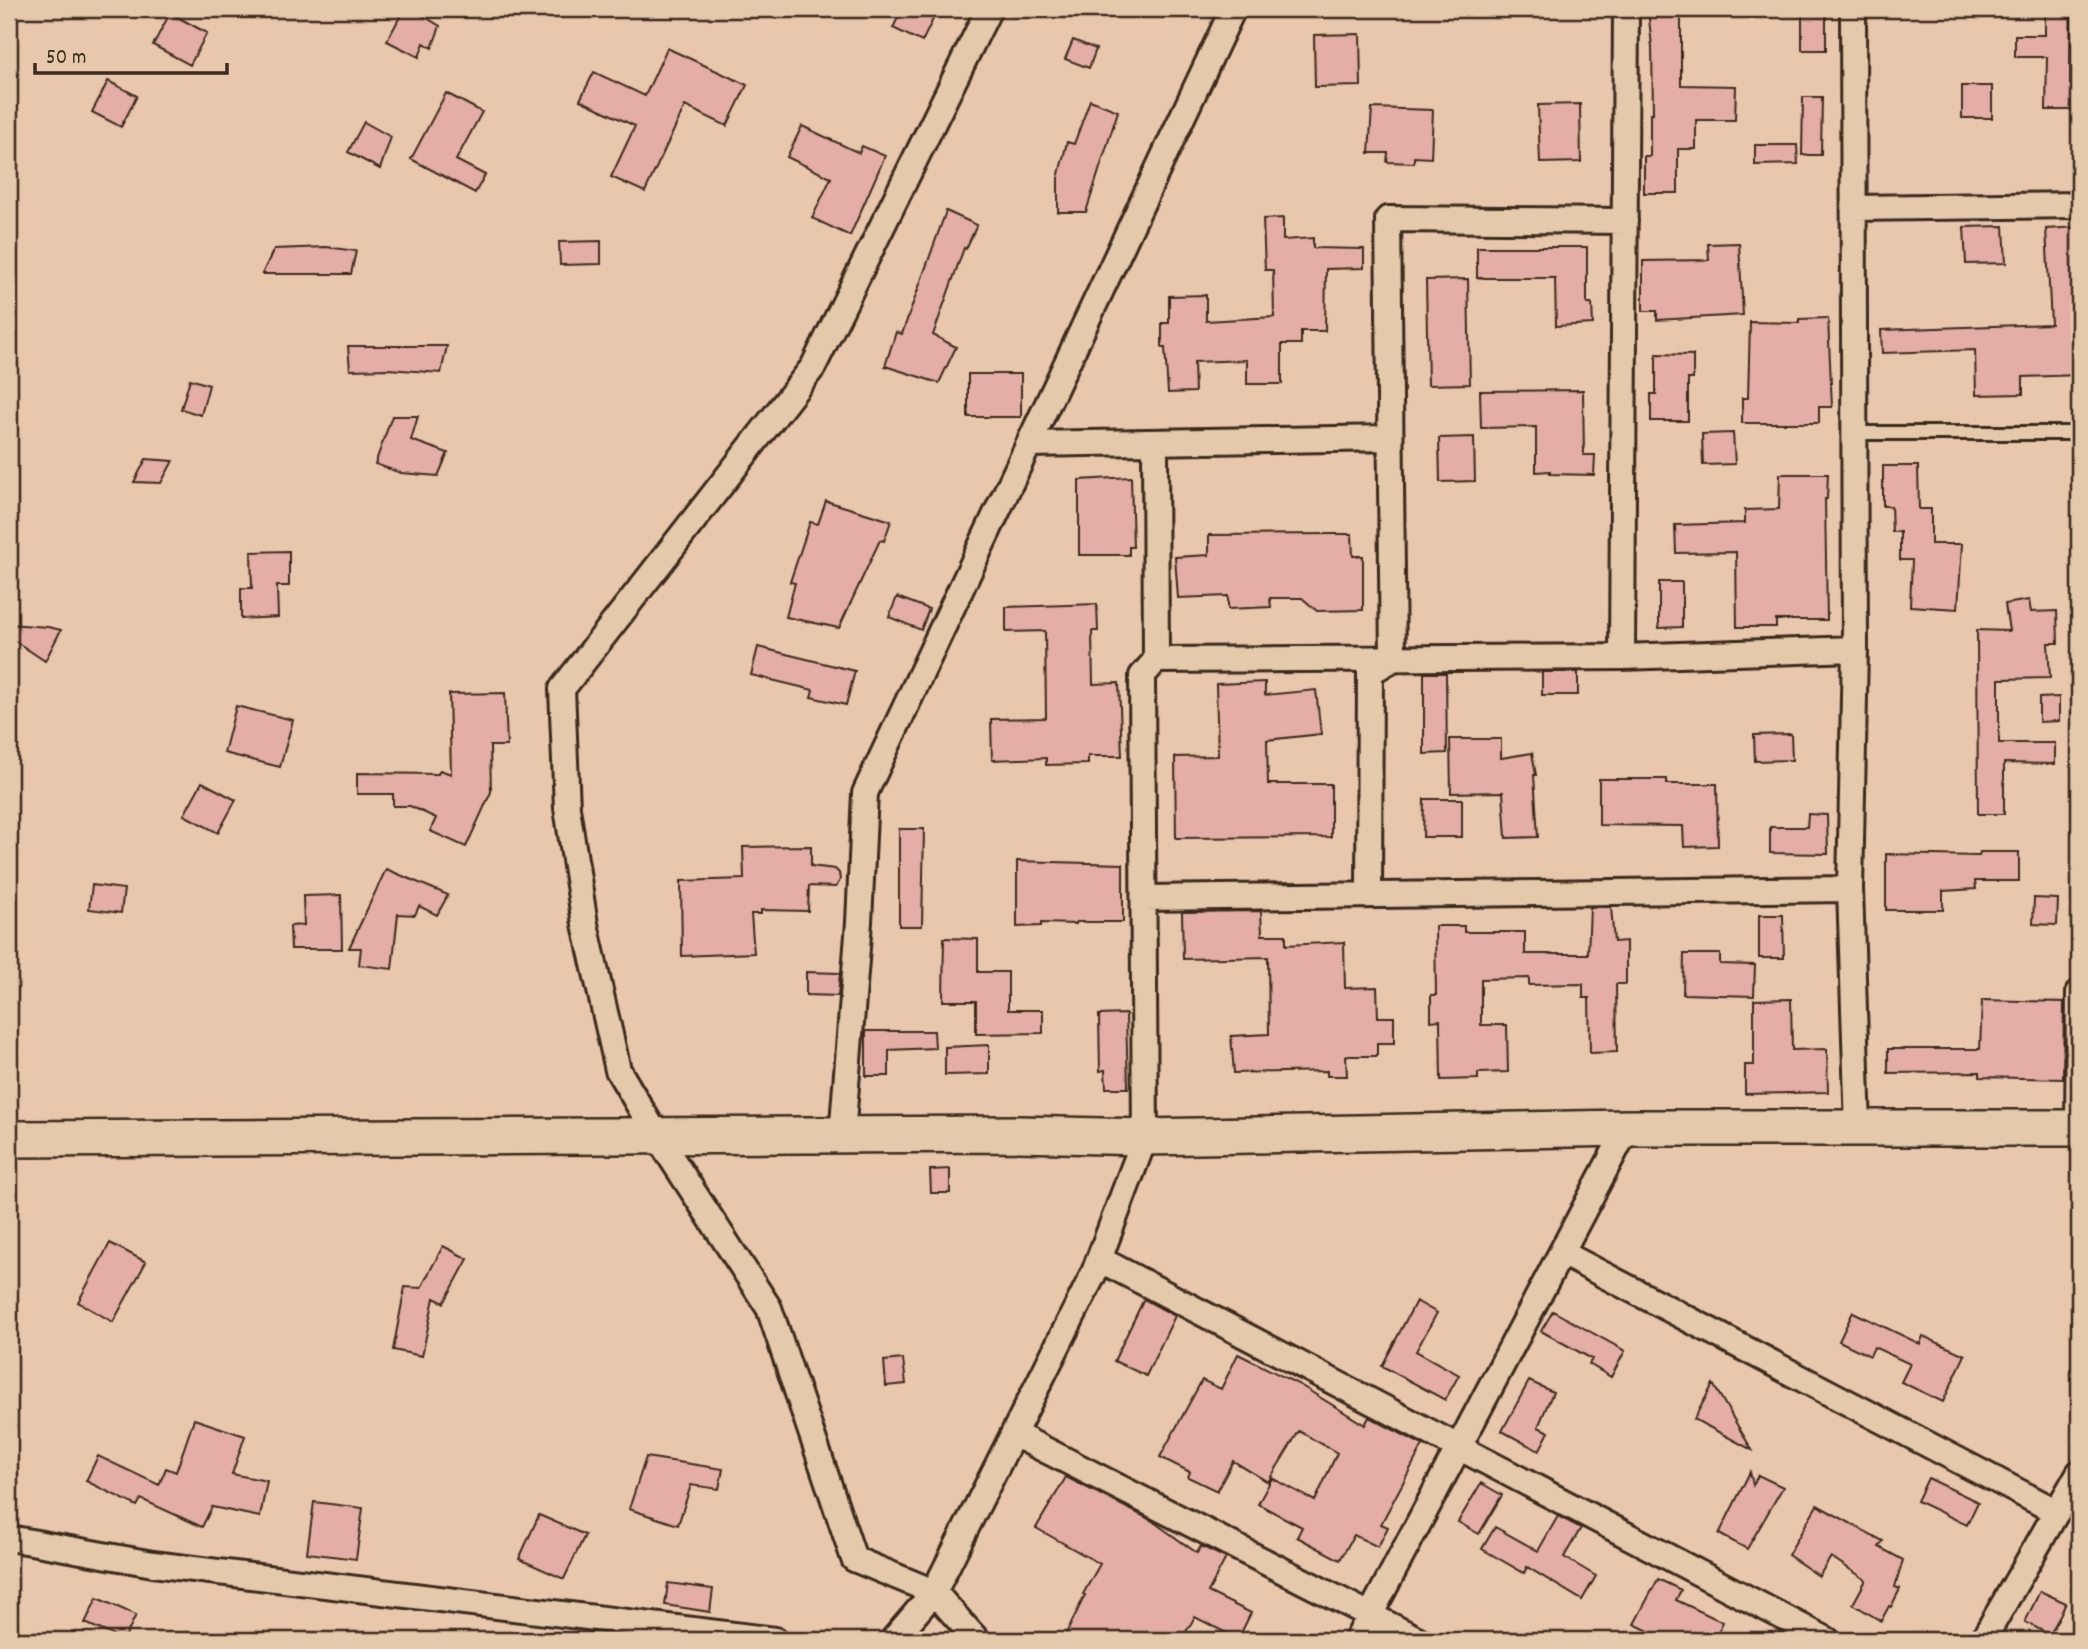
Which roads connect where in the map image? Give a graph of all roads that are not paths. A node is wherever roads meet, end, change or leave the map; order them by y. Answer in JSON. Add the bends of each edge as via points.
{"nodes":[{"id":1,"x":989,"y":9,"type":"edge"},
{"id":2,"x":1233,"y":9,"type":"edge"},
{"id":3,"x":1626,"y":9,"type":"edge"},
{"id":4,"x":1853,"y":9,"type":"edge"},
{"id":5,"x":2079,"y":205,"type":"edge"},
{"id":6,"x":1854,"y":208,"type":"junction"},
{"id":7,"x":1625,"y":221,"type":"junction"},
{"id":8,"x":1855,"y":433,"type":"junction"},
{"id":9,"x":2079,"y":433,"type":"edge"},
{"id":10,"x":1390,"y":438,"type":"junction"},
{"id":11,"x":1155,"y":443,"type":"junction"},
{"id":12,"x":1028,"y":444,"type":"junction"},
{"id":13,"x":1855,"y":649,"type":"junction"},
{"id":14,"x":1622,"y":657,"type":"junction"},
{"id":15,"x":1393,"y":659,"type":"junction"},
{"id":16,"x":1156,"y":660,"type":"junction"},
{"id":17,"x":1850,"y":889,"type":"junction"},
{"id":18,"x":1369,"y":894,"type":"junction"},
{"id":19,"x":1144,"y":898,"type":"junction"},
{"id":20,"x":2079,"y":992,"type":"edge"},
{"id":21,"x":1627,"y":1128,"type":"junction"},
{"id":22,"x":2079,"y":1128,"type":"edge"},
{"id":23,"x":1858,"y":1129,"type":"junction"},
{"id":24,"x":657,"y":1136,"type":"junction"},
{"id":25,"x":842,"y":1136,"type":"junction"},
{"id":26,"x":1145,"y":1137,"type":"junction"},
{"id":27,"x":9,"y":1139,"type":"edge"},
{"id":28,"x":1562,"y":1253,"type":"junction"},
{"id":29,"x":1100,"y":1259,"type":"junction"},
{"id":30,"x":1014,"y":1434,"type":"junction"},
{"id":31,"x":1458,"y":1446,"type":"junction"},
{"id":32,"x":2079,"y":1473,"type":"edge"},
{"id":33,"x":2057,"y":1511,"type":"junction"},
{"id":34,"x":9,"y":1538,"type":"edge"},
{"id":35,"x":934,"y":1592,"type":"junction"},
{"id":36,"x":1370,"y":1616,"type":"junction"},
{"id":37,"x":775,"y":1640,"type":"edge"},
{"id":38,"x":893,"y":1640,"type":"edge"},
{"id":39,"x":977,"y":1640,"type":"edge"},
{"id":40,"x":1357,"y":1640,"type":"edge"},
{"id":41,"x":1419,"y":1640,"type":"edge"},
{"id":42,"x":1827,"y":1640,"type":"edge"},
{"id":43,"x":1983,"y":1640,"type":"edge"}],
"edges":[{"from":1,"to":24,"type":"street","via":[[813,367],[562,689],[567,808],[584,924],[618,1070]]},
{"from":2,"to":12,"type":"street"},
{"from":3,"to":7,"type":"street"},
{"from":4,"to":6,"type":"street"},
{"from":5,"to":6,"type":"street"},
{"from":6,"to":8,"type":"street"},
{"from":7,"to":10,"type":"street","via":[[1388,219]]},
{"from":7,"to":14,"type":"street"},
{"from":8,"to":9,"type":"lane"},
{"from":8,"to":13,"type":"street"},
{"from":10,"to":11,"type":"street"},
{"from":10,"to":15,"type":"street"},
{"from":11,"to":12,"type":"street"},
{"from":11,"to":16,"type":"street"},
{"from":12,"to":25,"type":"street","via":[[865,793]]},
{"from":13,"to":14,"type":"street"},
{"from":13,"to":17,"type":"street"},
{"from":14,"to":15,"type":"street"},
{"from":15,"to":16,"type":"street"},
{"from":15,"to":18,"type":"street","via":[[1370,672]]},
{"from":16,"to":19,"type":"street","via":[[1142,676]]},
{"from":17,"to":18,"type":"street"},
{"from":17,"to":23,"type":"street"},
{"from":18,"to":19,"type":"street"},
{"from":19,"to":26,"type":"street"},
{"from":20,"to":22,"type":"street"},
{"from":21,"to":23,"type":"street"},
{"from":21,"to":26,"type":"street"},
{"from":21,"to":28,"type":"street"},
{"from":22,"to":23,"type":"street"},
{"from":24,"to":25,"type":"street"},
{"from":24,"to":27,"type":"street"},
{"from":24,"to":35,"type":"street","via":[[769,1308],[855,1559]]},
{"from":25,"to":26,"type":"street"},
{"from":26,"to":29,"type":"street"},
{"from":28,"to":31,"type":"street"},
{"from":28,"to":33,"type":"street"},
{"from":29,"to":30,"type":"street"},
{"from":29,"to":31,"type":"street"},
{"from":30,"to":35,"type":"street"},
{"from":30,"to":36,"type":"street"},
{"from":31,"to":36,"type":"street"},
{"from":31,"to":42,"type":"street"},
{"from":32,"to":33,"type":"street"},
{"from":33,"to":43,"type":"street"},
{"from":34,"to":37,"type":"street","via":[[153,1564]]},
{"from":35,"to":38,"type":"street"},
{"from":35,"to":39,"type":"street"},
{"from":36,"to":40,"type":"street"},
{"from":36,"to":41,"type":"street"}]}
